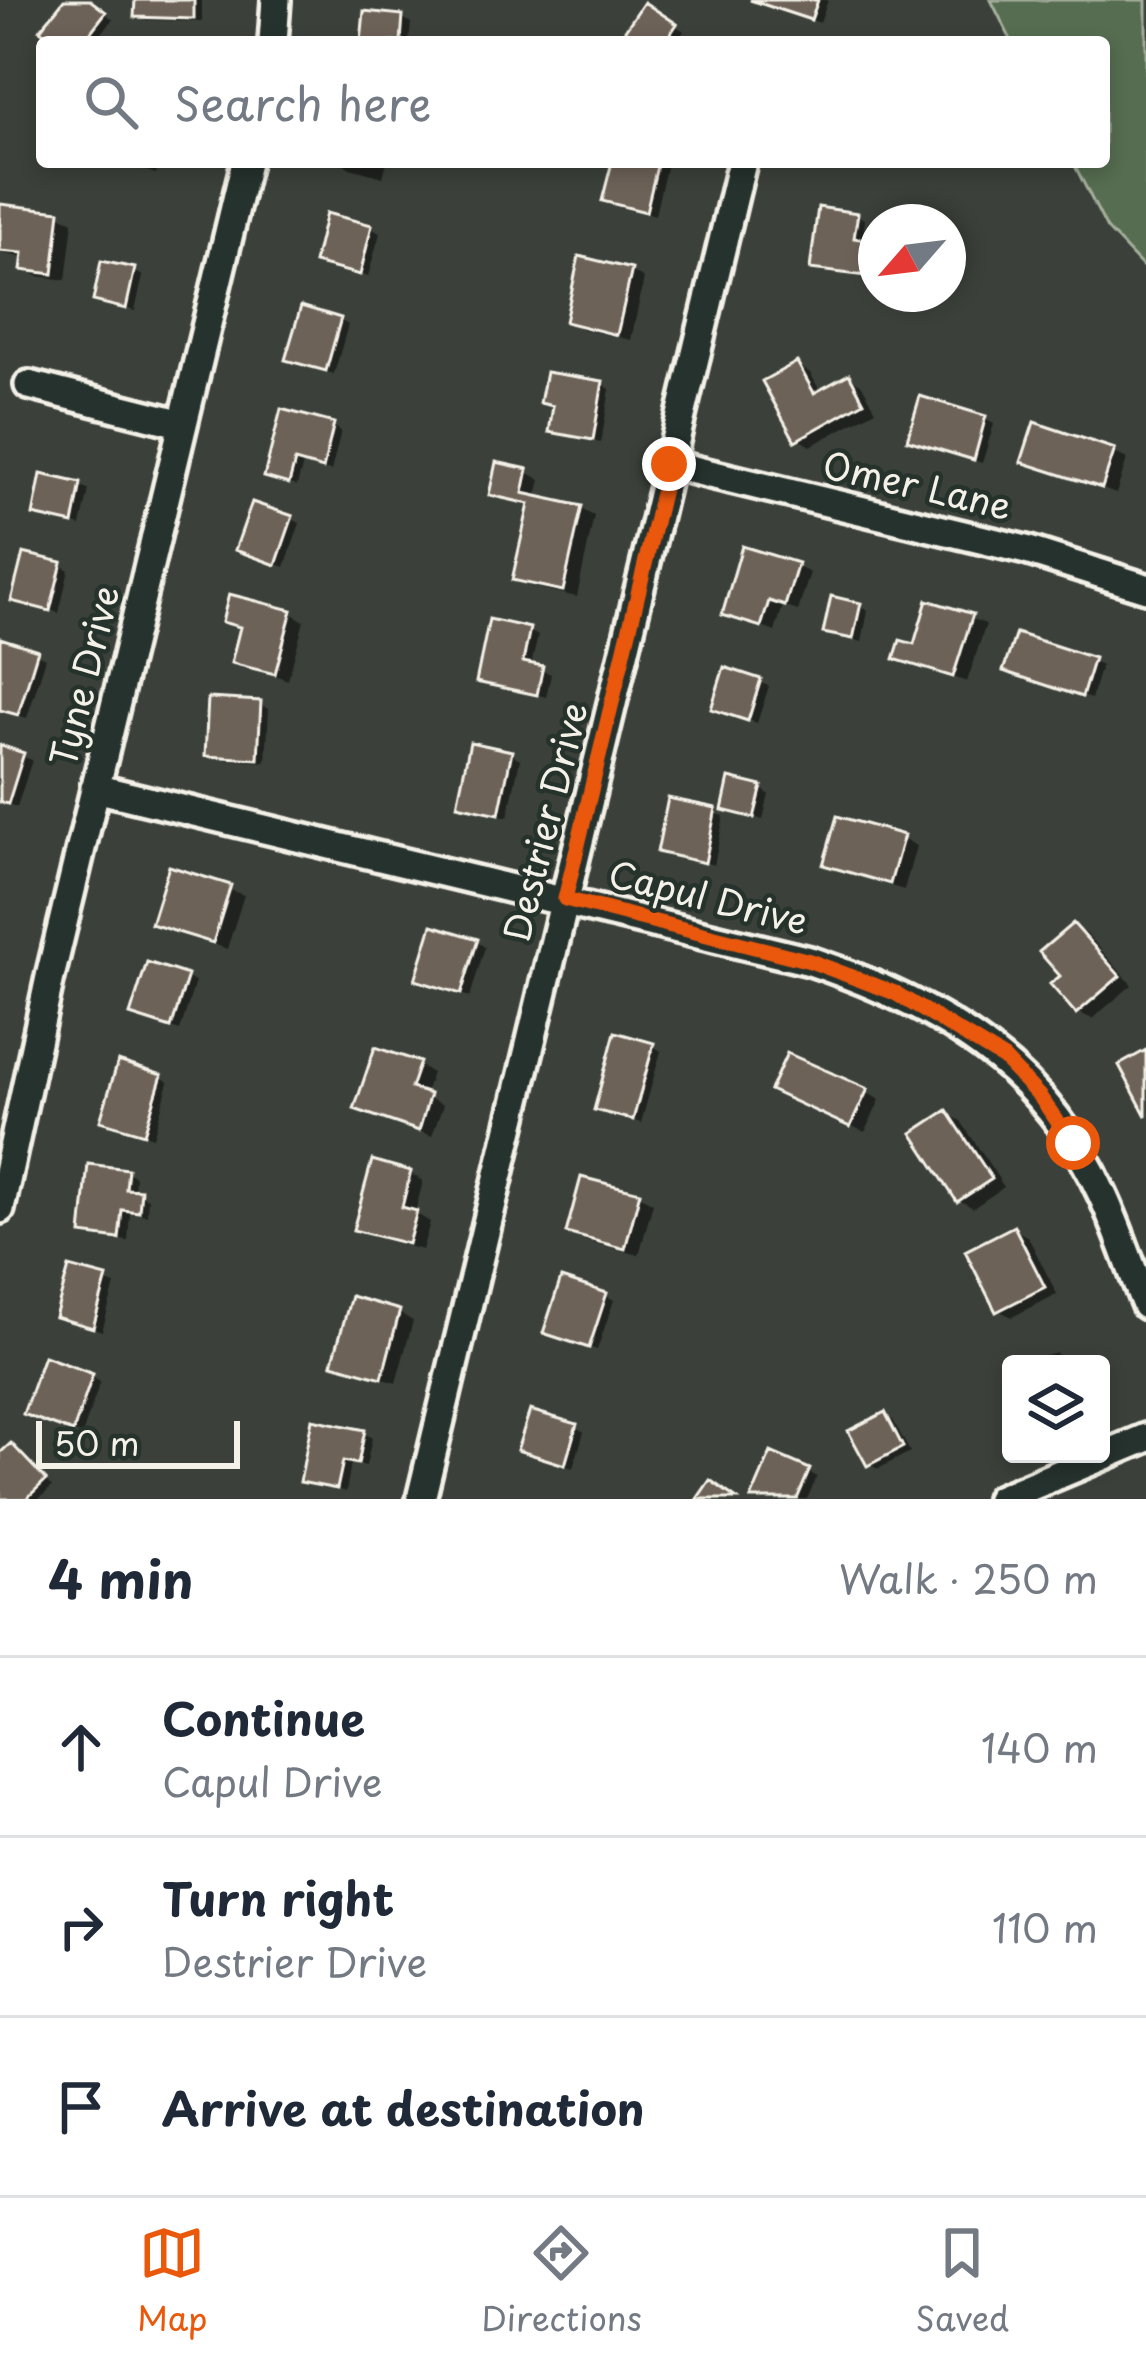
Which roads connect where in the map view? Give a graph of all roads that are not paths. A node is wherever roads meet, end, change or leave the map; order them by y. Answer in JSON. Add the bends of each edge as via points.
{"nodes":[{"id":1,"x":277,"y":0,"type":"edge"},
{"id":2,"x":274,"y":36,"type":"edge"},
{"id":3,"x":245,"y":168,"type":"edge"},
{"id":4,"x":741,"y":168,"type":"edge"},
{"id":5,"x":29,"y":385,"type":"dead end"},
{"id":6,"x":183,"y":424,"type":"junction"},
{"id":7,"x":669,"y":464,"type":"junction"},
{"id":8,"x":1146,"y":588,"type":"edge"},
{"id":9,"x":95,"y":788,"type":"junction"},
{"id":10,"x":565,"y":899,"type":"junction"},
{"id":11,"x":0,"y":1209,"type":"edge"},
{"id":12,"x":1146,"y":1305,"type":"edge"},
{"id":13,"x":1146,"y":1438,"type":"edge"},
{"id":14,"x":421,"y":1499,"type":"edge"},
{"id":15,"x":1000,"y":1499,"type":"edge"}],
"edges":[{"from":1,"to":2,"type":"street"},
{"from":3,"to":6,"type":"street","name":"Tyne Drive"},
{"from":4,"to":7,"type":"street","name":"Destrier Drive"},
{"from":5,"to":6,"type":"street"},
{"from":6,"to":9,"type":"street","name":"Tyne Drive"},
{"from":7,"to":8,"type":"street","name":"Omer Lane","via":[[1026,550]]},
{"from":7,"to":10,"type":"street","name":"Destrier Drive"},
{"from":9,"to":10,"type":"street","name":"Capul Drive"},
{"from":9,"to":11,"type":"street","name":"Tyne Drive"},
{"from":10,"to":12,"type":"street","name":"Capul Drive","via":[[851,975],[982,1043],[1022,1076],[1073,1143]]},
{"from":10,"to":14,"type":"street","name":"Destrier Drive"},
{"from":13,"to":15,"type":"street"}]}
